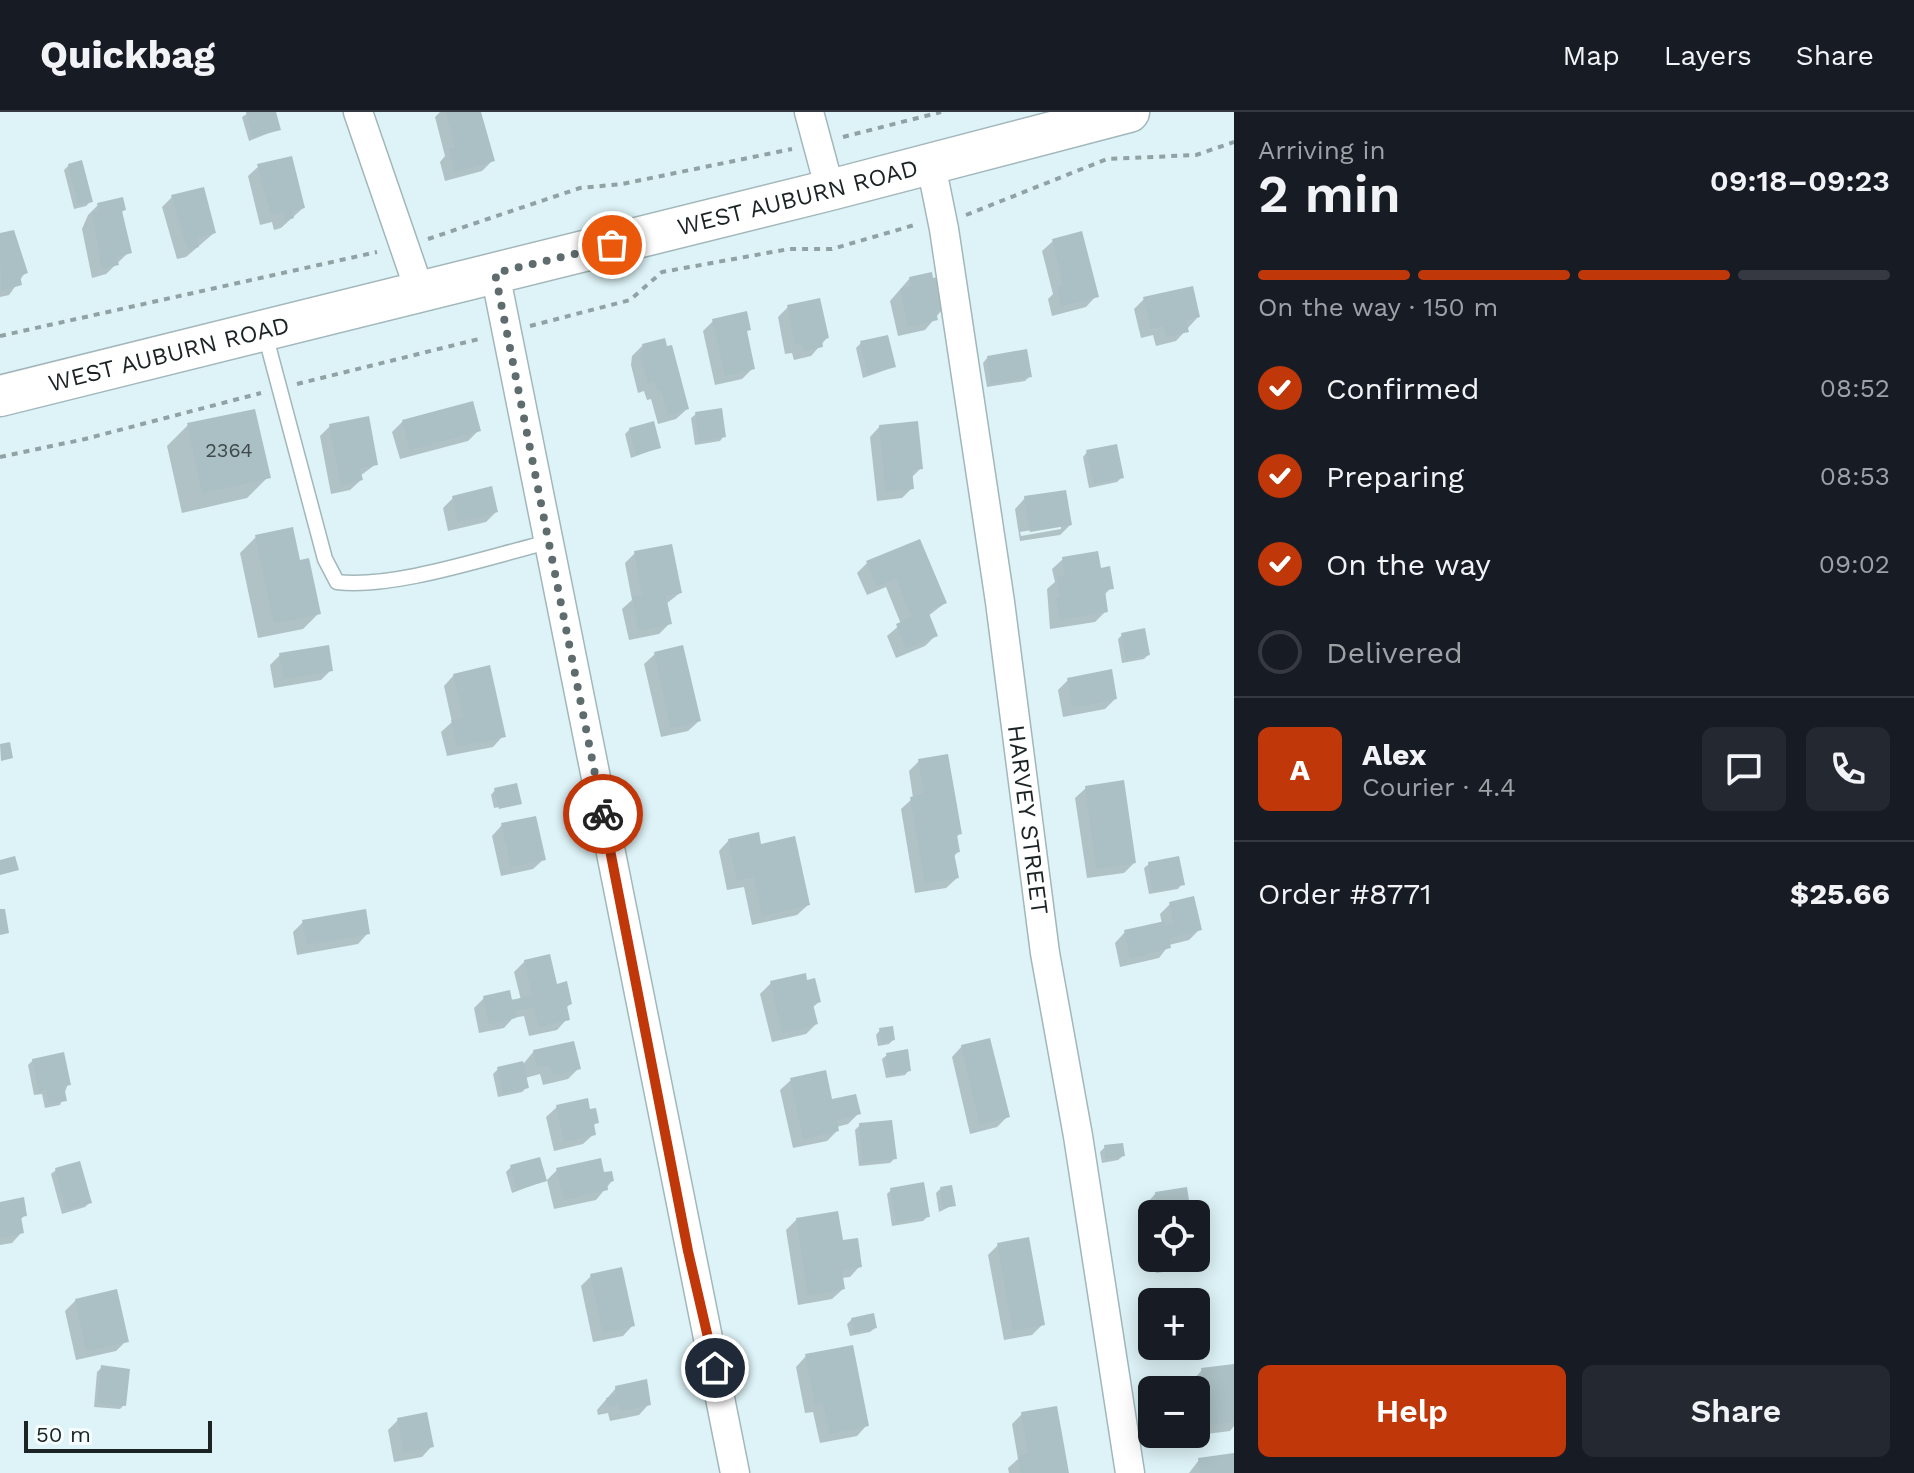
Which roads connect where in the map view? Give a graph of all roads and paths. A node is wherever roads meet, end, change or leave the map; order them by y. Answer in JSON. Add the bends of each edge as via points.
{"nodes":[{"id":1,"x":358,"y":112,"type":"edge"},
{"id":2,"x":809,"y":112,"type":"edge"},
{"id":3,"x":941,"y":112,"type":"edge"},
{"id":4,"x":1118,"y":113,"type":"edge"},
{"id":5,"x":1234,"y":142,"type":"edge"},
{"id":6,"x":818,"y":144,"type":"junction"},
{"id":7,"x":931,"y":165,"type":"junction"},
{"id":8,"x":830,"y":190,"type":"junction"},
{"id":9,"x":955,"y":217,"type":"dead end"},
{"id":10,"x":930,"y":220,"type":"dead end"},
{"id":11,"x":405,"y":246,"type":"junction"},
{"id":12,"x":495,"y":273,"type":"junction"},
{"id":13,"x":420,"y":292,"type":"junction"},
{"id":14,"x":265,"y":331,"type":"junction"},
{"id":15,"x":508,"y":332,"type":"junction"},
{"id":16,"x":0,"y":336,"type":"edge"},
{"id":17,"x":278,"y":388,"type":"junction"},
{"id":18,"x":0,"y":396,"type":"edge"},
{"id":19,"x":0,"y":457,"type":"edge"},
{"id":20,"x":549,"y":542,"type":"junction"},
{"id":21,"x":735,"y":1473,"type":"edge"},
{"id":22,"x":1130,"y":1473,"type":"edge"}],
"edges":[{"from":1,"to":11,"type":"street"},
{"from":2,"to":6,"type":"street"},
{"from":3,"to":6,"type":"path"},
{"from":4,"to":7,"type":"main road","name":"WEST AUBURN ROAD"},
{"from":5,"to":9,"type":"path","via":[[1196,155],[1107,159],[982,211]]},
{"from":6,"to":8,"type":"street"},
{"from":6,"to":11,"type":"path","via":[[580,188]]},
{"from":7,"to":8,"type":"main road","name":"WEST AUBURN ROAD"},
{"from":7,"to":22,"type":"street","name":"HARVEY STREET","via":[[1000,602],[1045,953]]},
{"from":8,"to":12,"type":"main road","name":"WEST AUBURN ROAD"},
{"from":10,"to":15,"type":"path","via":[[832,249],[789,249],[662,272],[630,300]]},
{"from":11,"to":13,"type":"street"},
{"from":11,"to":16,"type":"path"},
{"from":12,"to":13,"type":"main road","name":"WEST AUBURN ROAD"},
{"from":12,"to":15,"type":"street"},
{"from":13,"to":14,"type":"main road","name":"WEST AUBURN ROAD"},
{"from":14,"to":17,"type":"lane"},
{"from":14,"to":18,"type":"main road","name":"WEST AUBURN ROAD"},
{"from":15,"to":17,"type":"path"},
{"from":15,"to":20,"type":"street"},
{"from":17,"to":19,"type":"path"},
{"from":17,"to":20,"type":"lane","via":[[325,559],[337,582],[362,584]]},
{"from":20,"to":21,"type":"street"}]}
